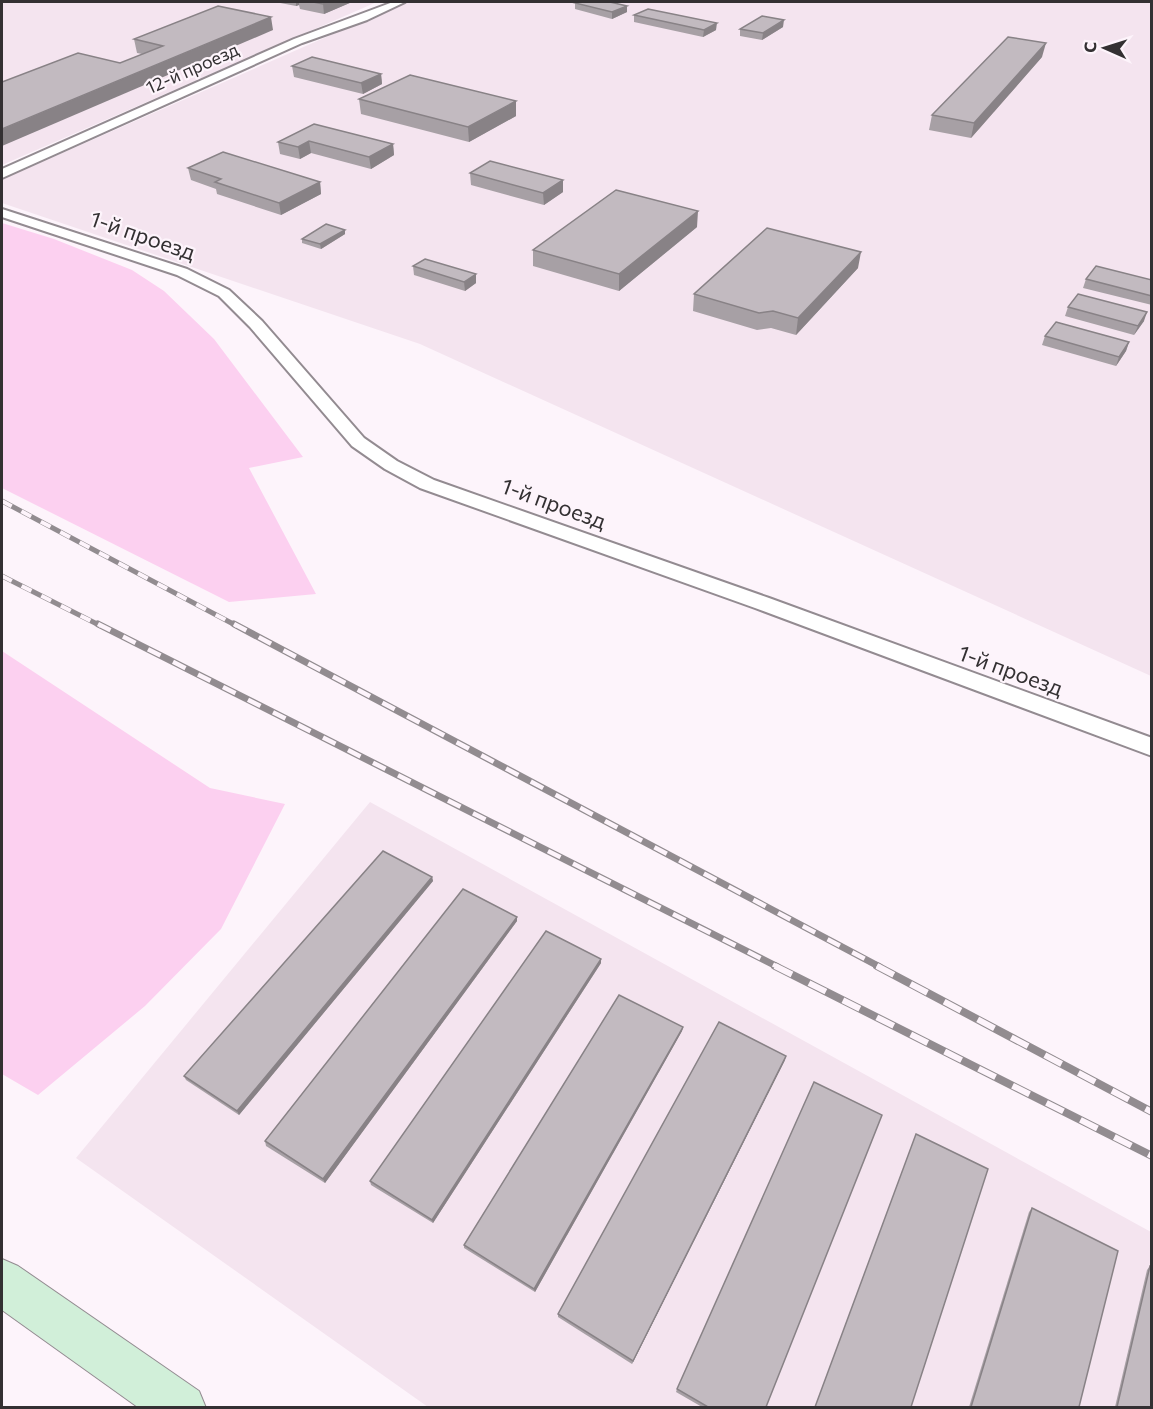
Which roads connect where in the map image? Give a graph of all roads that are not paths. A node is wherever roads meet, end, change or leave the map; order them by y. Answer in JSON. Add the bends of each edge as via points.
{"nodes":[{"id":1,"x":400,"y":2,"type":"edge"},
{"id":2,"x":2,"y":174,"type":"edge"},
{"id":3,"x":2,"y":213,"type":"edge"},
{"id":4,"x":1152,"y":747,"type":"edge"},
{"id":5,"x":2,"y":1282,"type":"edge"},
{"id":6,"x":182,"y":1407,"type":"edge"}],
"edges":[{"from":1,"to":2,"type":"street","name":"12-й проезд","via":[[298,41]]},
{"from":3,"to":4,"type":"street","name":"1-й проезд","via":[[182,272],[224,293],[256,324],[358,442],[374,456],[427,484]]},
{"from":5,"to":6,"type":"main road"}]}
